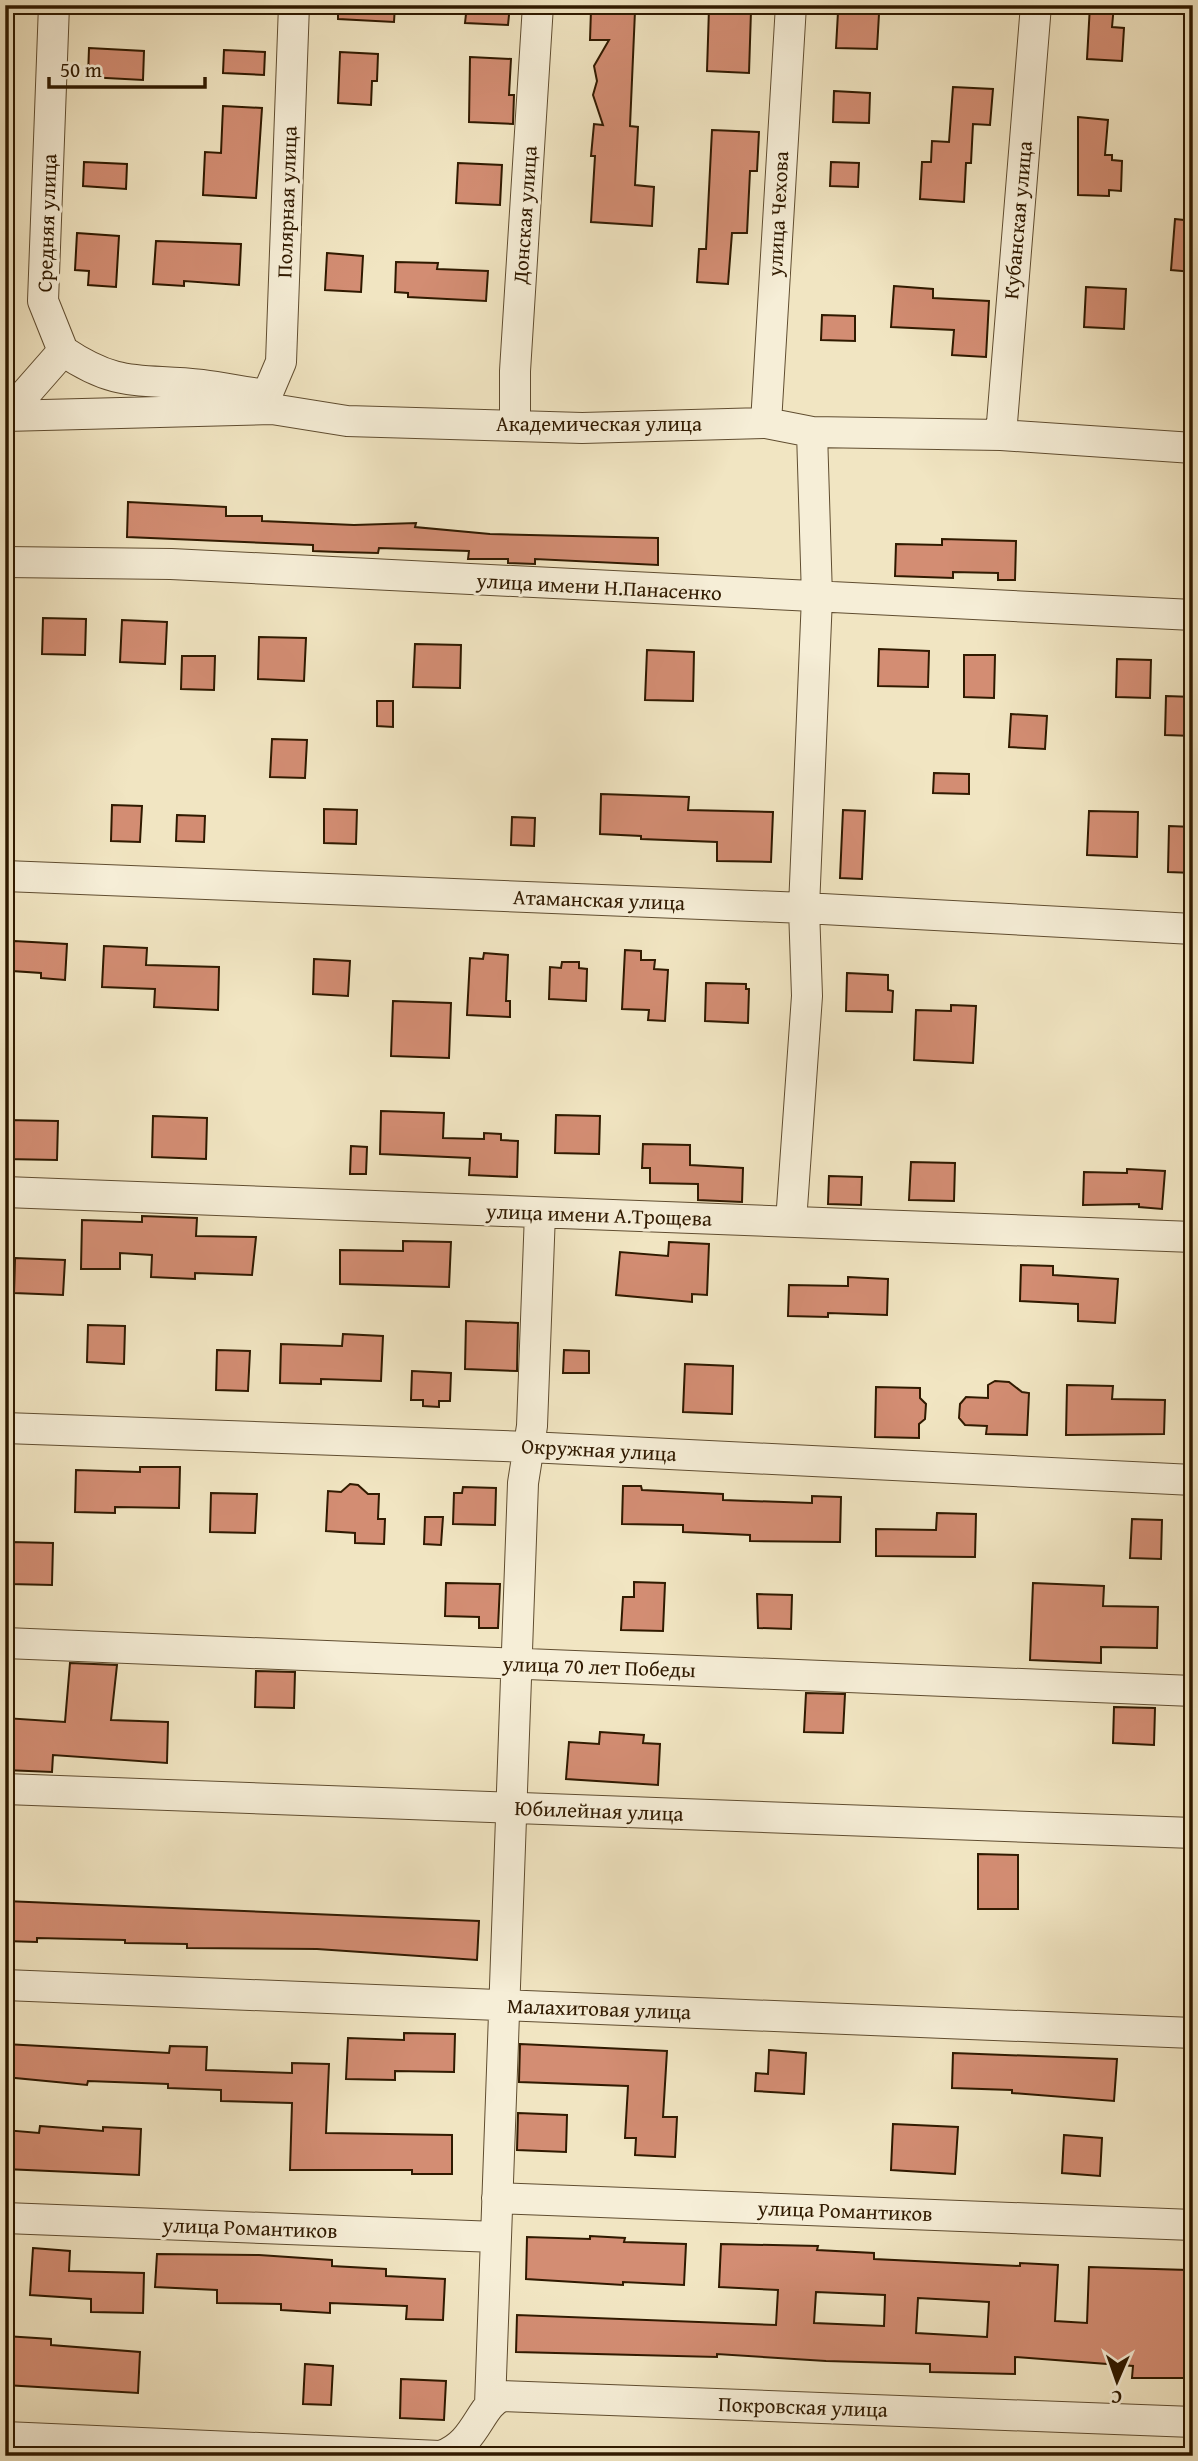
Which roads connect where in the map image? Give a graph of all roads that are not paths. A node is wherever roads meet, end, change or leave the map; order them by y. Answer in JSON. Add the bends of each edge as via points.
{"nodes":[{"id":1,"x":54,"y":5,"type":"edge"},
{"id":2,"x":294,"y":5,"type":"edge"},
{"id":3,"x":538,"y":5,"type":"edge"},
{"id":4,"x":790,"y":5,"type":"edge"},
{"id":5,"x":1036,"y":5,"type":"edge"},
{"id":6,"x":63,"y":351,"type":"junction"},
{"id":7,"x":270,"y":402,"type":"junction"},
{"id":8,"x":6,"y":416,"type":"edge"},
{"id":9,"x":766,"y":423,"type":"junction"},
{"id":10,"x":515,"y":424,"type":"junction"},
{"id":11,"x":813,"y":432,"type":"junction"},
{"id":12,"x":1001,"y":435,"type":"junction"},
{"id":13,"x":1193,"y":448,"type":"edge"},
{"id":14,"x":5,"y":562,"type":"edge"},
{"id":15,"x":817,"y":597,"type":"junction"},
{"id":16,"x":1193,"y":615,"type":"edge"},
{"id":17,"x":5,"y":876,"type":"edge"},
{"id":18,"x":804,"y":908,"type":"junction"},
{"id":19,"x":1193,"y":929,"type":"edge"},
{"id":20,"x":5,"y":1192,"type":"edge"},
{"id":21,"x":540,"y":1213,"type":"junction"},
{"id":22,"x":791,"y":1222,"type":"junction"},
{"id":23,"x":1193,"y":1237,"type":"edge"},
{"id":24,"x":5,"y":1428,"type":"edge"},
{"id":25,"x":529,"y":1447,"type":"junction"},
{"id":26,"x":1193,"y":1480,"type":"edge"},
{"id":27,"x":5,"y":1643,"type":"edge"},
{"id":28,"x":517,"y":1664,"type":"junction"},
{"id":29,"x":1193,"y":1691,"type":"edge"},
{"id":30,"x":5,"y":1789,"type":"edge"},
{"id":31,"x":511,"y":1808,"type":"junction"},
{"id":32,"x":1193,"y":1833,"type":"edge"},
{"id":33,"x":5,"y":1985,"type":"edge"},
{"id":34,"x":504,"y":2006,"type":"junction"},
{"id":35,"x":1193,"y":2033,"type":"edge"},
{"id":36,"x":497,"y":2198,"type":"junction"},
{"id":37,"x":5,"y":2218,"type":"edge"},
{"id":38,"x":1193,"y":2225,"type":"edge"},
{"id":39,"x":496,"y":2237,"type":"junction"},
{"id":40,"x":489,"y":2405,"type":"junction"},
{"id":41,"x":1193,"y":2422,"type":"edge"},
{"id":42,"x":5,"y":2437,"type":"edge"},
{"id":43,"x":440,"y":2456,"type":"edge"}],
"edges":[{"from":1,"to":6,"type":"street","name":"Средняя улица","via":[[43,301]]},
{"from":2,"to":7,"type":"street","name":"Полярная улица","via":[[281,362]]},
{"from":3,"to":10,"type":"street","name":"Донская улица"},
{"from":4,"to":9,"type":"street","name":"улица Чехова"},
{"from":5,"to":12,"type":"street","name":"Кубанская улица"},
{"from":6,"to":7,"type":"street","name":"Академическая улица","via":[[89,369],[124,381],[201,385]]},
{"from":6,"to":8,"type":"street"},
{"from":7,"to":8,"type":"street","name":"Академическая улица"},
{"from":7,"to":10,"type":"street","name":"Академическая улица","via":[[346,421]]},
{"from":9,"to":10,"type":"street","name":"Академическая улица","via":[[582,428]]},
{"from":9,"to":11,"type":"street","name":"Академическая улица"},
{"from":11,"to":12,"type":"street","name":"Академическая улица"},
{"from":11,"to":15,"type":"street"},
{"from":12,"to":13,"type":"street","name":"Академическая улица"},
{"from":14,"to":15,"type":"street","name":"улица имени Н.Панасенко","via":[[172,564]]},
{"from":15,"to":16,"type":"street","name":"улица имени Н.Панасенко"},
{"from":15,"to":18,"type":"street"},
{"from":17,"to":18,"type":"street","name":"Атаманская улица"},
{"from":18,"to":19,"type":"street","name":"Атаманская улица"},
{"from":18,"to":22,"type":"street","via":[[807,996]]},
{"from":20,"to":21,"type":"street","name":"улица имени А.Трощева"},
{"from":21,"to":22,"type":"street","name":"улица имени А.Трощева"},
{"from":21,"to":25,"type":"street"},
{"from":22,"to":23,"type":"street","name":"улица имени А.Трощева"},
{"from":24,"to":25,"type":"street","name":"Окружная улица"},
{"from":25,"to":26,"type":"street","name":"Окружная улица"},
{"from":25,"to":28,"type":"street","via":[[523,1483]]},
{"from":27,"to":28,"type":"street","name":"улица 70 лет Победы"},
{"from":28,"to":29,"type":"street","name":"улица 70 лет Победы"},
{"from":28,"to":31,"type":"street"},
{"from":30,"to":31,"type":"street","name":"Юбилейная улица"},
{"from":31,"to":32,"type":"street","name":"Юбилейная улица"},
{"from":31,"to":34,"type":"street"},
{"from":33,"to":34,"type":"street","name":"Малахитовая улица"},
{"from":34,"to":35,"type":"street","name":"Малахитовая улица"},
{"from":34,"to":36,"type":"street"},
{"from":36,"to":38,"type":"street","name":"улица Романтиков"},
{"from":36,"to":39,"type":"street"},
{"from":37,"to":39,"type":"street","name":"улица Романтиков"},
{"from":39,"to":40,"type":"street"},
{"from":40,"to":41,"type":"street","name":"Покровская улица","via":[[503,2396]]},
{"from":40,"to":43,"type":"street","via":[[467,2441]]},
{"from":42,"to":43,"type":"street"}]}
